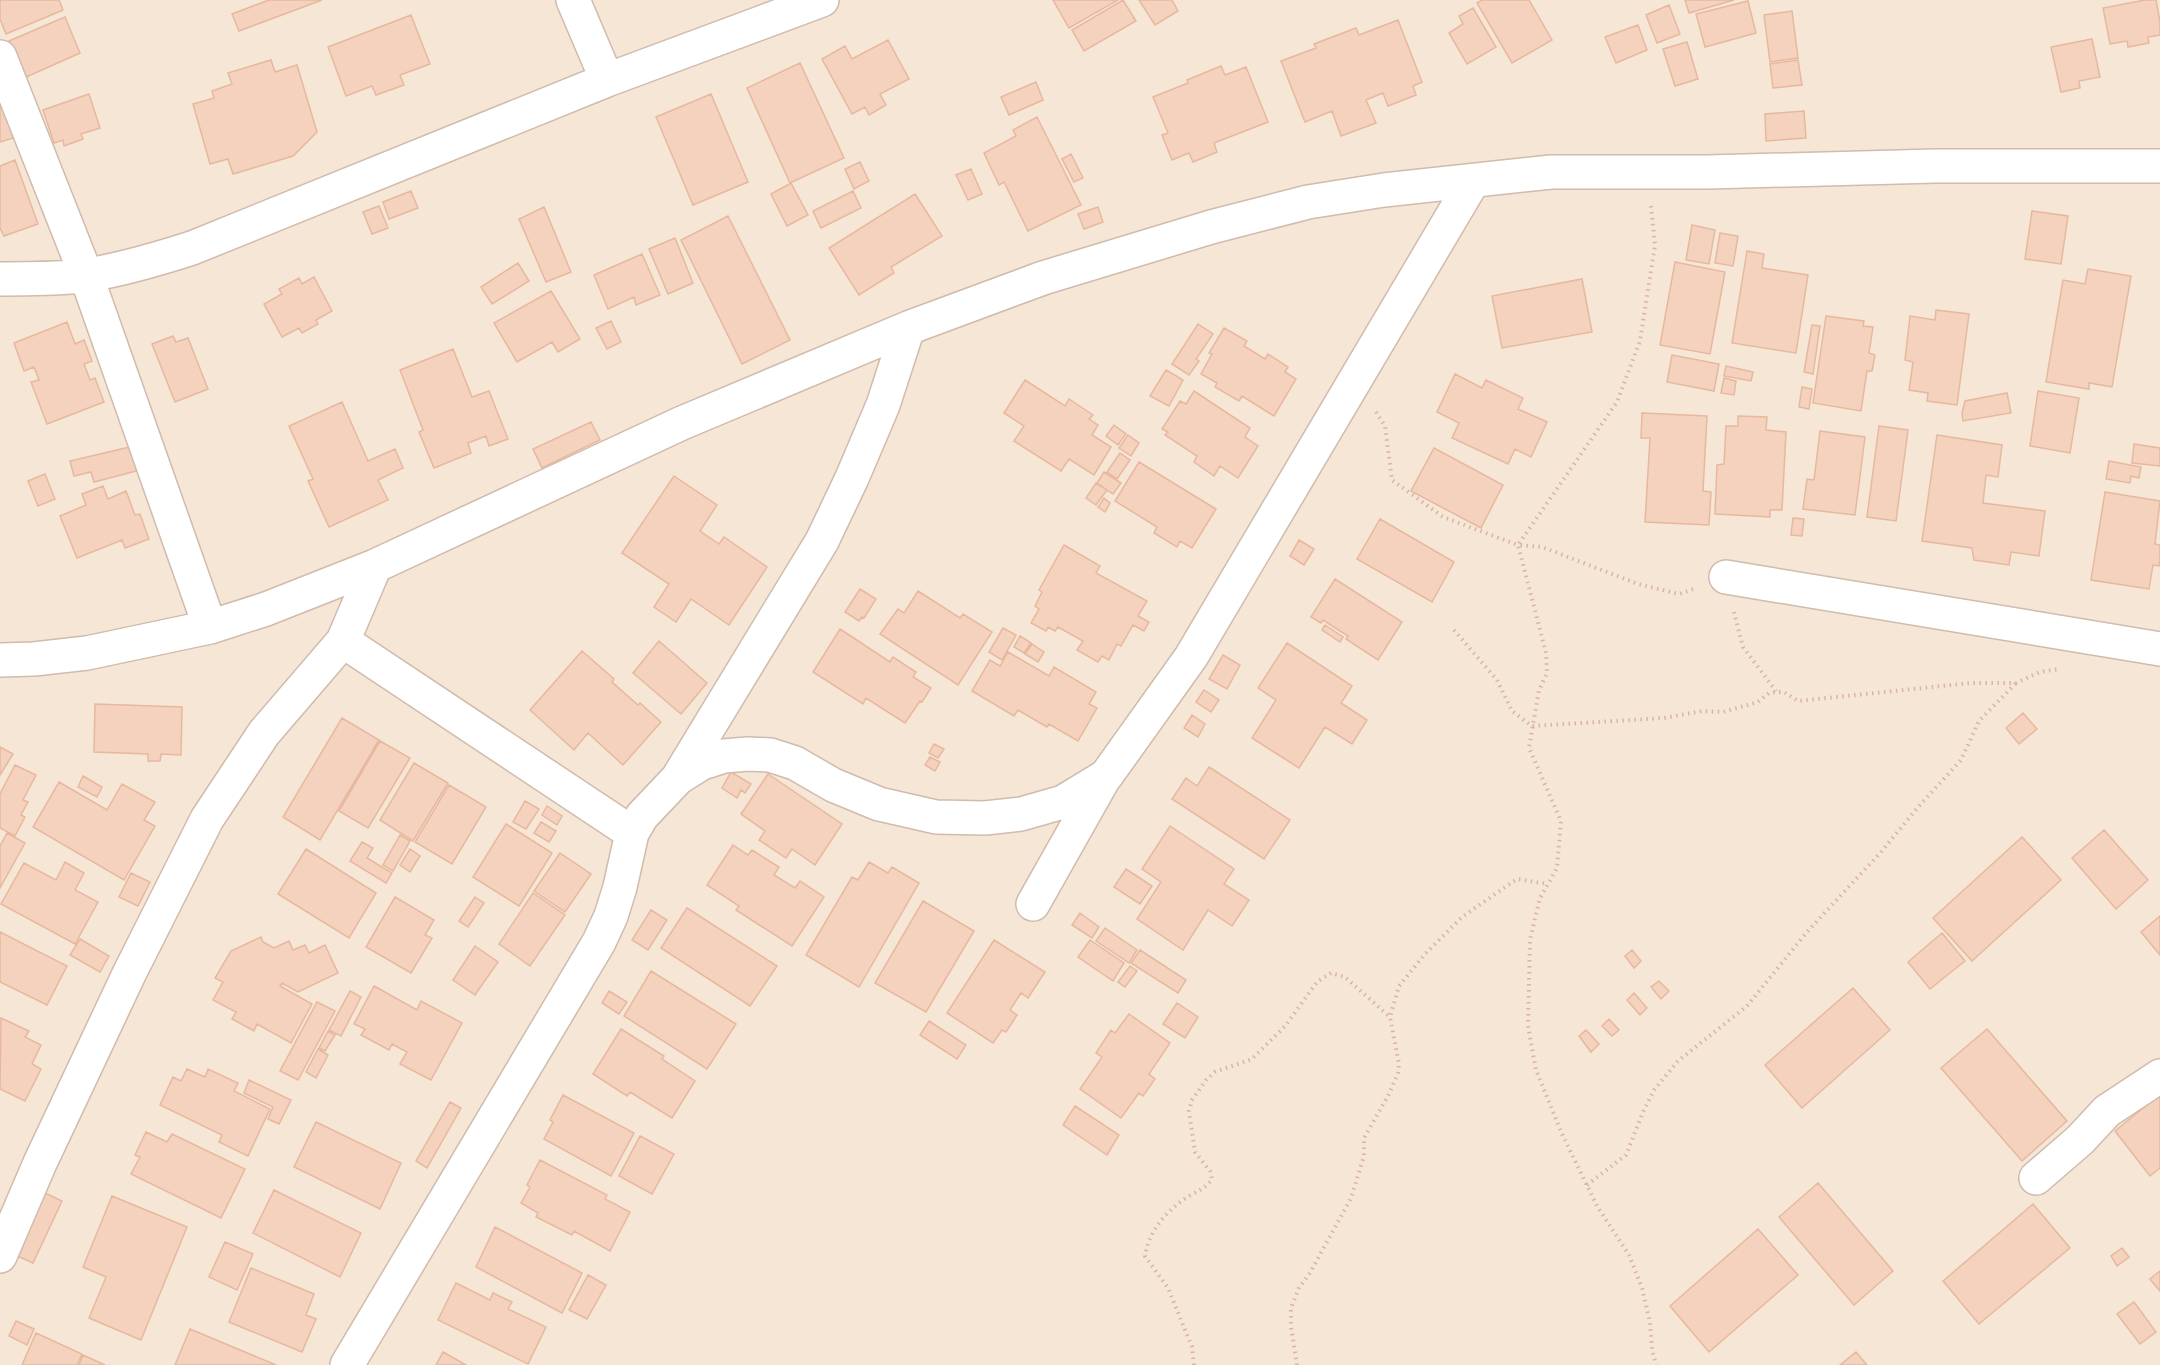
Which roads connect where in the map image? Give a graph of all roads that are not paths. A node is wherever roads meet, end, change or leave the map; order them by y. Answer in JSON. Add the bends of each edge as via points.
{"nodes":[{"id":1,"x":573,"y":0,"type":"edge"},
{"id":2,"x":822,"y":0,"type":"edge"},
{"id":3,"x":0,"y":57,"type":"edge"},
{"id":4,"x":607,"y":80,"type":"junction"},
{"id":5,"x":2160,"y":166,"type":"edge"},
{"id":6,"x":1473,"y":181,"type":"junction"},
{"id":7,"x":86,"y":275,"type":"junction"},
{"id":8,"x":0,"y":279,"type":"edge"},
{"id":9,"x":908,"y":328,"type":"junction"},
{"id":10,"x":375,"y":566,"type":"junction"},
{"id":11,"x":1726,"y":577,"type":"road end"},
{"id":12,"x":210,"y":627,"type":"junction"},
{"id":13,"x":343,"y":641,"type":"junction"},
{"id":14,"x":2160,"y":649,"type":"edge"},
{"id":15,"x":0,"y":660,"type":"edge"},
{"id":16,"x":1106,"y":776,"type":"junction"},
{"id":17,"x":678,"y":778,"type":"junction"},
{"id":18,"x":632,"y":834,"type":"junction"},
{"id":19,"x":1033,"y":904,"type":"dead end"},
{"id":20,"x":2160,"y":1076,"type":"edge"},
{"id":21,"x":2036,"y":1178,"type":"dead end"},
{"id":22,"x":0,"y":1256,"type":"edge"},
{"id":23,"x":347,"y":1365,"type":"edge"}],
"edges":[{"from":1,"to":4,"type":"street"},
{"from":2,"to":4,"type":"street"},
{"from":3,"to":7,"type":"street"},
{"from":4,"to":7,"type":"street","via":[[192,248],[135,266]]},
{"from":5,"to":6,"type":"street","via":[[1551,172]]},
{"from":6,"to":9,"type":"street","via":[[1308,202],[1211,226],[1043,278]]},
{"from":6,"to":16,"type":"street","via":[[1191,657]]},
{"from":7,"to":8,"type":"street"},
{"from":7,"to":12,"type":"street"},
{"from":9,"to":10,"type":"street","via":[[682,423]]},
{"from":9,"to":17,"type":"street","via":[[883,405],[822,541]]},
{"from":10,"to":12,"type":"street"},
{"from":10,"to":13,"type":"street"},
{"from":11,"to":14,"type":"street"},
{"from":12,"to":15,"type":"street","via":[[87,653]]},
{"from":13,"to":18,"type":"street"},
{"from":13,"to":22,"type":"street","via":[[264,733],[207,819],[129,974]]},
{"from":16,"to":17,"type":"street","via":[[1063,802],[1021,814],[985,818],[936,817],[879,804],[770,755],[724,756],[702,763]]},
{"from":16,"to":19,"type":"street"},
{"from":17,"to":18,"type":"street","via":[[642,816]]},
{"from":18,"to":23,"type":"street","via":[[620,887],[599,942]]},
{"from":20,"to":21,"type":"street","via":[[2107,1111]]}]}
